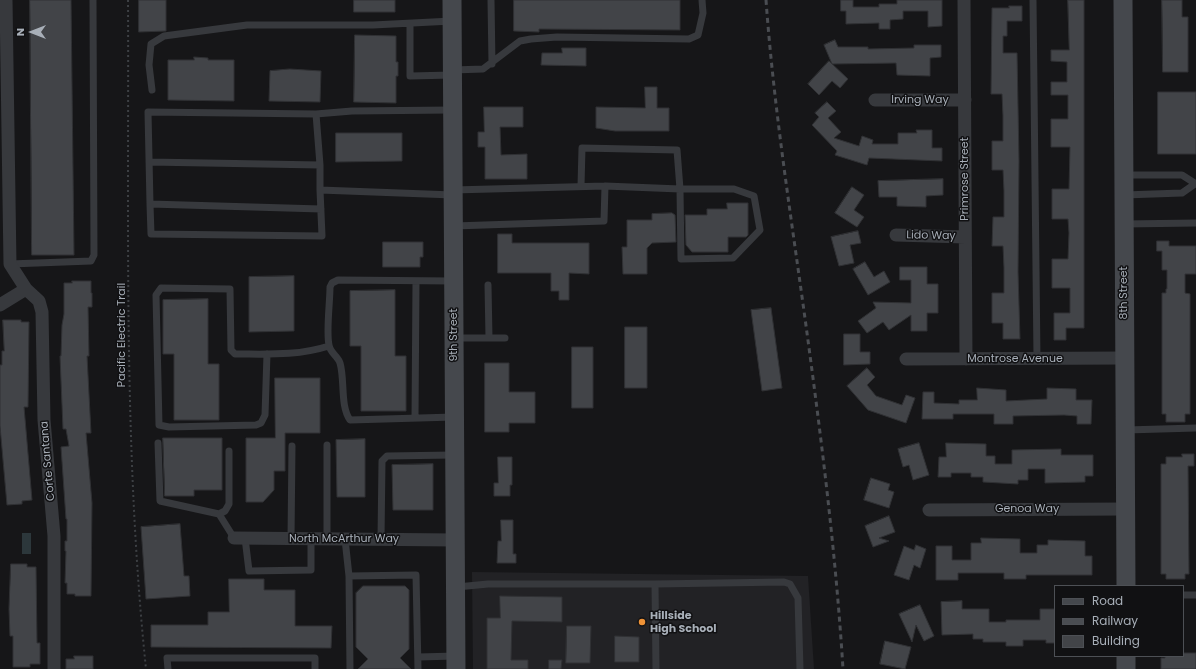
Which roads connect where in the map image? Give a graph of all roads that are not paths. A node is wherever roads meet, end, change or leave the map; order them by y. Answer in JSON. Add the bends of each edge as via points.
{"nodes":[{"id":1,"x":93,"y":0,"type":"edge"},
{"id":2,"x":452,"y":0,"type":"edge"},
{"id":3,"x":491,"y":0,"type":"edge"},
{"id":4,"x":702,"y":0,"type":"edge"},
{"id":5,"x":964,"y":0,"type":"edge"},
{"id":6,"x":1033,"y":0,"type":"edge"},
{"id":7,"x":1123,"y":0,"type":"edge"},
{"id":8,"x":4,"y":7,"type":"edge"},
{"id":9,"x":452,"y":20,"type":"junction"},
{"id":10,"x":410,"y":24,"type":"junction"},
{"id":11,"x":492,"y":64,"type":"junction"},
{"id":12,"x":453,"y":72,"type":"junction"},
{"id":13,"x":152,"y":90,"type":"dead end"},
{"id":14,"x":4,"y":97,"type":"edge"},
{"id":15,"x":875,"y":100,"type":"dead end"},
{"id":16,"x":965,"y":100,"type":"junction"},
{"id":17,"x":453,"y":110,"type":"junction"},
{"id":18,"x":316,"y":114,"type":"junction"},
{"id":19,"x":149,"y":162,"type":"junction"},
{"id":20,"x":320,"y":165,"type":"junction"},
{"id":21,"x":1124,"y":175,"type":"junction"},
{"id":22,"x":4,"y":181,"type":"edge"},
{"id":23,"x":1195,"y":184,"type":"edge"},
{"id":24,"x":581,"y":186,"type":"junction"},
{"id":25,"x":605,"y":186,"type":"junction"},
{"id":26,"x":680,"y":189,"type":"junction"},
{"id":27,"x":320,"y":190,"type":"junction"},
{"id":28,"x":453,"y":192,"type":"junction"},
{"id":29,"x":1124,"y":195,"type":"junction"},
{"id":30,"x":150,"y":204,"type":"junction"},
{"id":31,"x":321,"y":209,"type":"junction"},
{"id":32,"x":1196,"y":223,"type":"edge"},
{"id":33,"x":1124,"y":224,"type":"junction"},
{"id":34,"x":454,"y":226,"type":"junction"},
{"id":35,"x":896,"y":236,"type":"dead end"},
{"id":36,"x":966,"y":236,"type":"junction"},
{"id":37,"x":8,"y":261,"type":"edge"},
{"id":38,"x":416,"y":281,"type":"junction"},
{"id":39,"x":454,"y":281,"type":"junction"},
{"id":40,"x":488,"y":285,"type":"dead end"},
{"id":41,"x":26,"y":289,"type":"junction"},
{"id":42,"x":0,"y":304,"type":"edge"},
{"id":43,"x":454,"y":338,"type":"junction"},
{"id":44,"x":489,"y":338,"type":"junction"},
{"id":45,"x":505,"y":338,"type":"dead end"},
{"id":46,"x":329,"y":346,"type":"junction"},
{"id":47,"x":267,"y":354,"type":"junction"},
{"id":48,"x":1037,"y":358,"type":"junction"},
{"id":49,"x":1125,"y":358,"type":"junction"},
{"id":50,"x":906,"y":359,"type":"dead end"},
{"id":51,"x":966,"y":359,"type":"junction"},
{"id":52,"x":454,"y":417,"type":"junction"},
{"id":53,"x":415,"y":418,"type":"junction"},
{"id":54,"x":1196,"y":428,"type":"edge"},
{"id":55,"x":1125,"y":430,"type":"junction"},
{"id":56,"x":158,"y":443,"type":"dead end"},
{"id":57,"x":327,"y":444,"type":"dead end"},
{"id":58,"x":292,"y":446,"type":"dead end"},
{"id":59,"x":229,"y":451,"type":"dead end"},
{"id":60,"x":455,"y":455,"type":"junction"},
{"id":61,"x":1126,"y":509,"type":"junction"},
{"id":62,"x":929,"y":510,"type":"dead end"},
{"id":63,"x":219,"y":514,"type":"junction"},
{"id":64,"x":240,"y":538,"type":"junction"},
{"id":65,"x":291,"y":539,"type":"junction"},
{"id":66,"x":311,"y":539,"type":"junction"},
{"id":67,"x":327,"y":539,"type":"junction"},
{"id":68,"x":345,"y":539,"type":"junction"},
{"id":69,"x":381,"y":539,"type":"junction"},
{"id":70,"x":455,"y":540,"type":"junction"},
{"id":71,"x":349,"y":576,"type":"junction"},
{"id":72,"x":655,"y":584,"type":"junction"},
{"id":73,"x":1126,"y":585,"type":"edge"},
{"id":74,"x":456,"y":587,"type":"junction"},
{"id":75,"x":1196,"y":595,"type":"edge"},
{"id":76,"x":1184,"y":596,"type":"edge"},
{"id":77,"x":418,"y":657,"type":"junction"},
{"id":78,"x":1126,"y":657,"type":"edge"},
{"id":79,"x":456,"y":662,"type":"edge"},
{"id":80,"x":54,"y":669,"type":"edge"},
{"id":81,"x":168,"y":669,"type":"edge"},
{"id":82,"x":315,"y":669,"type":"edge"},
{"id":83,"x":350,"y":669,"type":"edge"},
{"id":84,"x":418,"y":669,"type":"edge"},
{"id":85,"x":656,"y":669,"type":"edge"},
{"id":86,"x":800,"y":669,"type":"edge"},
{"id":87,"x":1126,"y":669,"type":"edge"}],
"edges":[{"from":1,"to":37,"type":"lane","via":[[94,255],[90,261]]},
{"from":2,"to":9,"type":"street","name":"9th Street"},
{"from":3,"to":11,"type":"lane"},
{"from":4,"to":11,"type":"lane","via":[[703,13],[698,35],[689,38],[531,39],[520,41]]},
{"from":5,"to":16,"type":"street","name":"Primrose Street"},
{"from":6,"to":48,"type":"lane"},
{"from":7,"to":21,"type":"street","name":"8th Street"},
{"from":8,"to":14,"type":"street"},
{"from":9,"to":10,"type":"lane"},
{"from":9,"to":12,"type":"street","name":"9th Street"},
{"from":10,"to":12,"type":"lane","via":[[410,76]]},
{"from":10,"to":13,"type":"lane","via":[[247,25],[164,36],[151,44],[149,65]]},
{"from":11,"to":12,"type":"lane","via":[[483,69]]},
{"from":12,"to":17,"type":"street","name":"9th Street"},
{"from":14,"to":22,"type":"street"},
{"from":15,"to":16,"type":"street","name":"Irving Way"},
{"from":16,"to":36,"type":"street","name":"Primrose Street"},
{"from":17,"to":18,"type":"lane"},
{"from":17,"to":28,"type":"street","name":"9th Street"},
{"from":18,"to":19,"type":"lane","via":[[148,112]]},
{"from":18,"to":20,"type":"lane"},
{"from":19,"to":20,"type":"lane"},
{"from":19,"to":30,"type":"lane"},
{"from":20,"to":27,"type":"lane"},
{"from":21,"to":23,"type":"lane","via":[[1182,176]]},
{"from":21,"to":29,"type":"street","name":"8th Street"},
{"from":22,"to":37,"type":"street"},
{"from":23,"to":29,"type":"lane","via":[[1182,194]]},
{"from":24,"to":25,"type":"lane"},
{"from":24,"to":26,"type":"lane","via":[[582,148],[677,150]]},
{"from":24,"to":28,"type":"lane"},
{"from":25,"to":26,"type":"lane"},
{"from":25,"to":34,"type":"lane","via":[[604,221]]},
{"from":26,"to":26,"type":"lane","via":[[681,258],[733,258],[760,230],[754,196],[734,189]]},
{"from":27,"to":28,"type":"lane","via":[[400,194]]},
{"from":27,"to":31,"type":"lane"},
{"from":28,"to":34,"type":"street","name":"9th Street"},
{"from":29,"to":33,"type":"street","name":"8th Street"},
{"from":30,"to":31,"type":"lane"},
{"from":30,"to":31,"type":"lane","via":[[151,234],[322,236]]},
{"from":32,"to":33,"type":"lane"},
{"from":33,"to":49,"type":"street","name":"8th Street"},
{"from":34,"to":39,"type":"street","name":"9th Street"},
{"from":35,"to":36,"type":"street","name":"Lido Way"},
{"from":36,"to":51,"type":"street","name":"Primrose Street"},
{"from":37,"to":41,"type":"street","name":"Corte Santana"},
{"from":38,"to":39,"type":"lane"},
{"from":38,"to":46,"type":"lane","via":[[338,280],[332,283]]},
{"from":38,"to":53,"type":"lane"},
{"from":39,"to":43,"type":"street","name":"9th Street"},
{"from":40,"to":44,"type":"lane"},
{"from":41,"to":42,"type":"street"},
{"from":41,"to":80,"type":"street","name":"Corte Santana","via":[[39,301],[43,323],[44,420],[54,536]]},
{"from":43,"to":44,"type":"lane"},
{"from":43,"to":52,"type":"street","name":"9th Street"},
{"from":44,"to":45,"type":"lane"},
{"from":46,"to":47,"type":"lane","via":[[310,352]]},
{"from":46,"to":53,"type":"lane","via":[[340,363],[344,404],[350,420]]},
{"from":47,"to":47,"type":"lane","via":[[235,354],[232,350],[230,289],[161,288],[156,295],[158,424],[169,428],[261,423],[265,415]]},
{"from":48,"to":49,"type":"street","name":"Montrose Avenue"},
{"from":48,"to":51,"type":"street","name":"Montrose Avenue"},
{"from":49,"to":55,"type":"street","name":"8th Street"},
{"from":50,"to":51,"type":"street","name":"Montrose Avenue"},
{"from":52,"to":53,"type":"lane"},
{"from":52,"to":60,"type":"street","name":"9th Street"},
{"from":54,"to":55,"type":"lane"},
{"from":55,"to":61,"type":"street","name":"8th Street"},
{"from":56,"to":63,"type":"lane","via":[[160,501]]},
{"from":57,"to":67,"type":"lane"},
{"from":58,"to":65,"type":"lane"},
{"from":59,"to":63,"type":"lane","via":[[229,504],[225,511]]},
{"from":60,"to":69,"type":"lane","via":[[387,456],[382,461]]},
{"from":60,"to":70,"type":"street","name":"9th Street"},
{"from":61,"to":62,"type":"street","name":"Genoa Way"},
{"from":61,"to":73,"type":"street","name":"8th Street"},
{"from":63,"to":64,"type":"lane"},
{"from":64,"to":65,"type":"street","name":"North McArthur Way"},
{"from":64,"to":66,"type":"lane","via":[[249,571],[311,570]]},
{"from":65,"to":66,"type":"street","name":"North McArthur Way"},
{"from":66,"to":67,"type":"street","name":"North McArthur Way"},
{"from":67,"to":68,"type":"street","name":"North McArthur Way"},
{"from":68,"to":69,"type":"street","name":"North McArthur Way"},
{"from":68,"to":71,"type":"lane"},
{"from":69,"to":70,"type":"street","name":"North McArthur Way"},
{"from":70,"to":74,"type":"street","name":"9th Street"},
{"from":71,"to":77,"type":"lane","via":[[416,575]]},
{"from":71,"to":83,"type":"lane"},
{"from":72,"to":74,"type":"lane","via":[[488,584]]},
{"from":72,"to":85,"type":"lane"},
{"from":72,"to":86,"type":"lane","via":[[790,584],[798,598]]},
{"from":74,"to":79,"type":"street","name":"9th Street"},
{"from":75,"to":76,"type":"lane"},
{"from":77,"to":79,"type":"lane"},
{"from":77,"to":84,"type":"lane"},
{"from":78,"to":87,"type":"street"},
{"from":81,"to":82,"type":"lane","via":[[167,658],[315,658]]}]}
